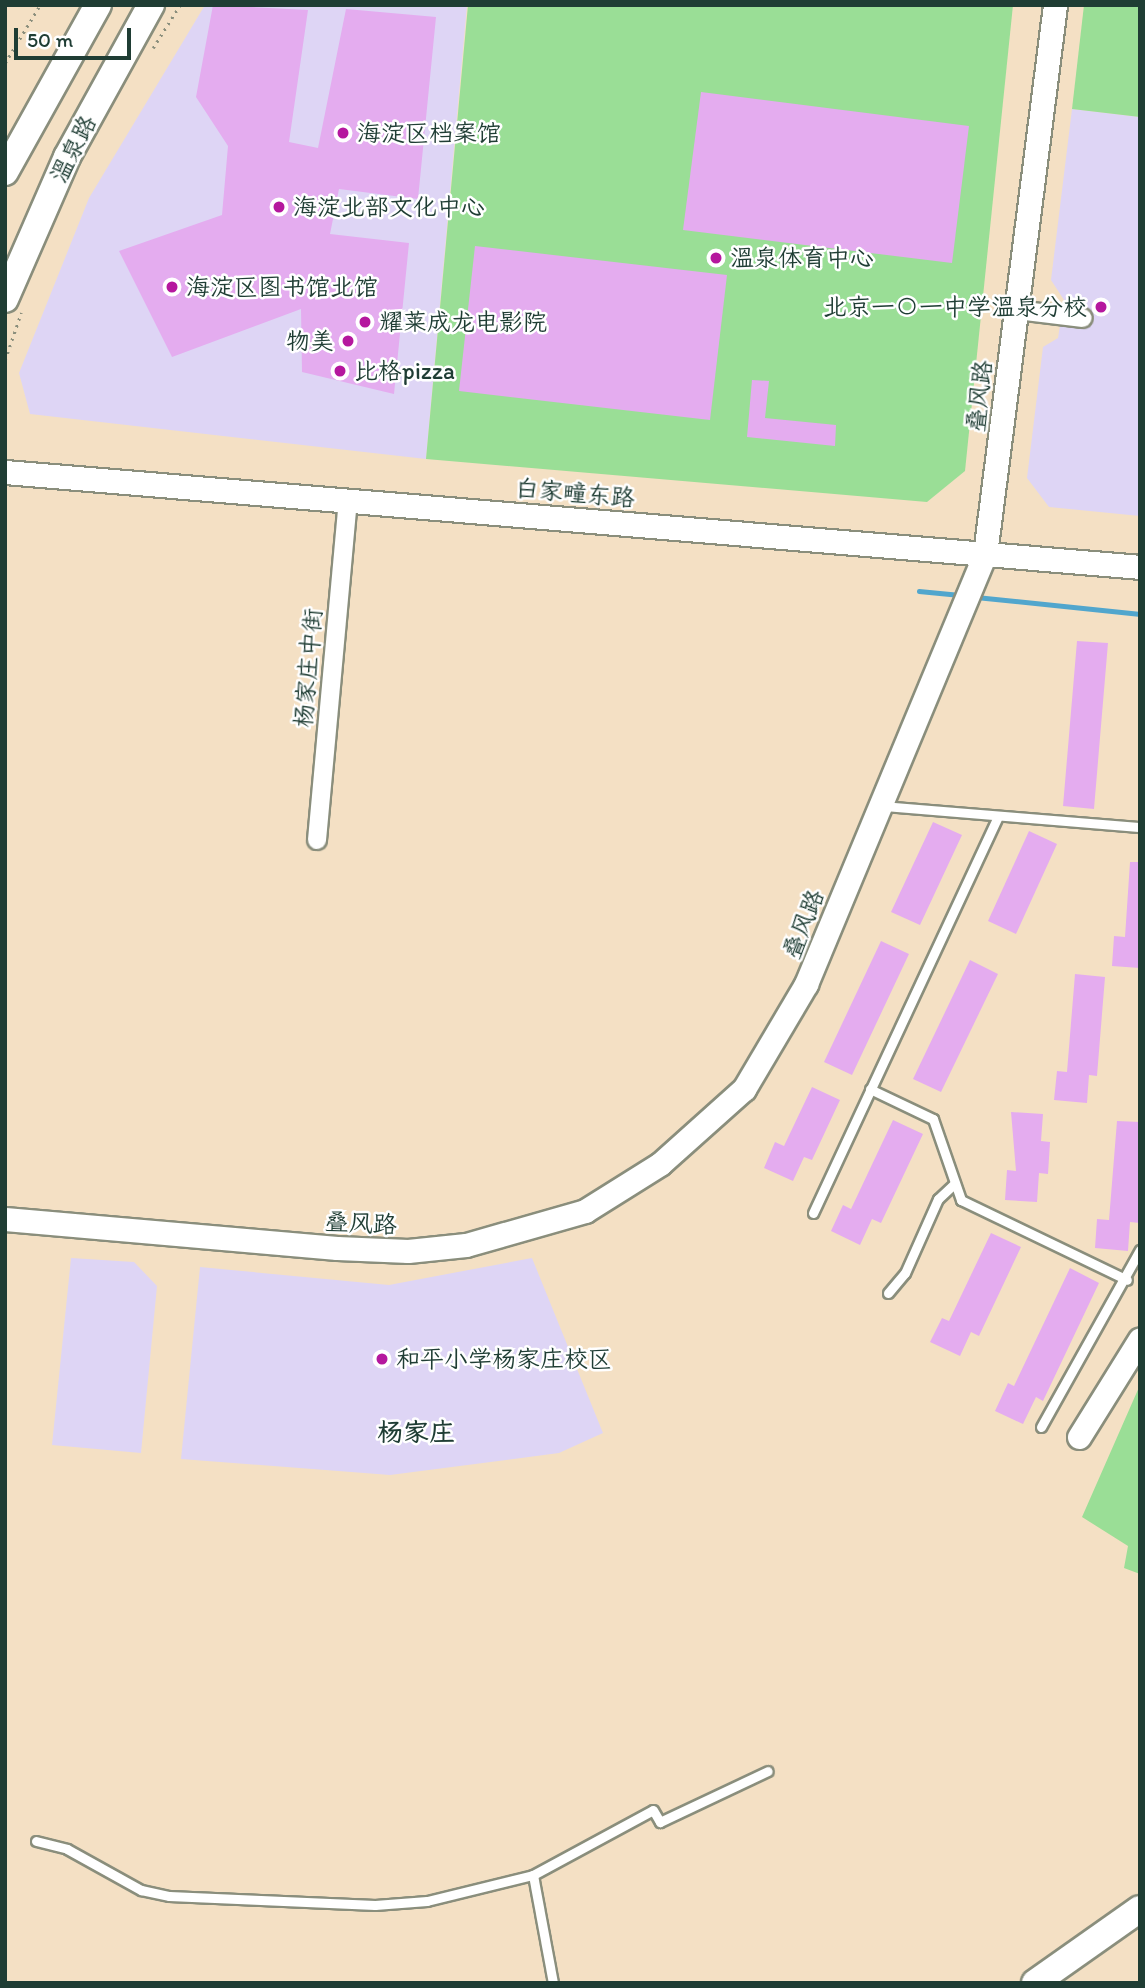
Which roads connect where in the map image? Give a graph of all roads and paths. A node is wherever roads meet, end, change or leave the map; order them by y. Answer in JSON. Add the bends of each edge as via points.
{"nodes":[{"id":1,"x":40,"y":5,"type":"edge"},
{"id":2,"x":98,"y":5,"type":"edge"},
{"id":3,"x":151,"y":5,"type":"edge"},
{"id":4,"x":180,"y":5,"type":"edge"},
{"id":5,"x":1055,"y":5,"type":"edge"},
{"id":6,"x":151,"y":51,"type":"dead end"},
{"id":7,"x":5,"y":63,"type":"edge"},
{"id":8,"x":5,"y":173,"type":"edge"},
{"id":9,"x":15,"y":302,"type":"edge"},
{"id":10,"x":1016,"y":310,"type":"junction"},
{"id":11,"x":1083,"y":318,"type":"dead end"},
{"id":12,"x":5,"y":360,"type":"edge"},
{"id":13,"x":5,"y":472,"type":"edge"},
{"id":14,"x":348,"y":501,"type":"junction"},
{"id":15,"x":985,"y":554,"type":"junction"},
{"id":16,"x":1140,"y":567,"type":"edge"},
{"id":17,"x":880,"y":805,"type":"junction"},
{"id":18,"x":998,"y":816,"type":"junction"},
{"id":19,"x":1140,"y":827,"type":"edge"},
{"id":20,"x":317,"y":840,"type":"dead end"},
{"id":21,"x":870,"y":1089,"type":"junction"},
{"id":22,"x":955,"y":1184,"type":"junction"},
{"id":23,"x":813,"y":1213,"type":"dead end"},
{"id":24,"x":5,"y":1219,"type":"edge"},
{"id":25,"x":1140,"y":1250,"type":"edge"},
{"id":26,"x":1127,"y":1280,"type":"junction"},
{"id":27,"x":888,"y":1293,"type":"dead end"},
{"id":28,"x":1140,"y":1339,"type":"edge"},
{"id":29,"x":1041,"y":1427,"type":"dead end"},
{"id":30,"x":1079,"y":1437,"type":"dead end"},
{"id":31,"x":768,"y":1771,"type":"dead end"},
{"id":32,"x":36,"y":1841,"type":"dead end"},
{"id":33,"x":533,"y":1875,"type":"junction"},
{"id":34,"x":1140,"y":1909,"type":"edge"},
{"id":35,"x":553,"y":1983,"type":"edge"},
{"id":36,"x":1035,"y":1983,"type":"edge"}],
"edges":[{"from":1,"to":7,"type":"path"},
{"from":2,"to":8,"type":"main road","name":"温泉路"},
{"from":3,"to":9,"type":"main road","name":"温泉路","via":[[67,157]]},
{"from":4,"to":6,"type":"path"},
{"from":5,"to":10,"type":"street","name":"叠风路"},
{"from":9,"to":12,"type":"path"},
{"from":10,"to":11,"type":"street"},
{"from":10,"to":15,"type":"street","name":"叠风路"},
{"from":13,"to":14,"type":"street","name":"白家疃东路"},
{"from":14,"to":15,"type":"street","name":"白家疃东路"},
{"from":14,"to":20,"type":"street","name":"杨家庄中街"},
{"from":15,"to":16,"type":"street","name":"白家疃东路"},
{"from":15,"to":17,"type":"street","name":"叠风路"},
{"from":17,"to":18,"type":"lane"},
{"from":17,"to":24,"type":"street","name":"叠风路","via":[[806,984],[766,1059],[744,1089],[660,1164],[585,1211],[510,1237],[408,1251]]},
{"from":18,"to":19,"type":"lane"},
{"from":18,"to":21,"type":"lane"},
{"from":21,"to":22,"type":"lane","via":[[933,1119]]},
{"from":21,"to":23,"type":"lane"},
{"from":22,"to":26,"type":"lane","via":[[961,1200]]},
{"from":22,"to":27,"type":"lane","via":[[938,1199],[905,1273]]},
{"from":25,"to":26,"type":"lane"},
{"from":26,"to":29,"type":"lane"},
{"from":28,"to":30,"type":"street"},
{"from":31,"to":33,"type":"lane","via":[[660,1822],[653,1810]]},
{"from":32,"to":33,"type":"lane","via":[[67,1849],[141,1889],[169,1896],[376,1905],[428,1901]]},
{"from":33,"to":35,"type":"lane"},
{"from":34,"to":36,"type":"main road"}]}
